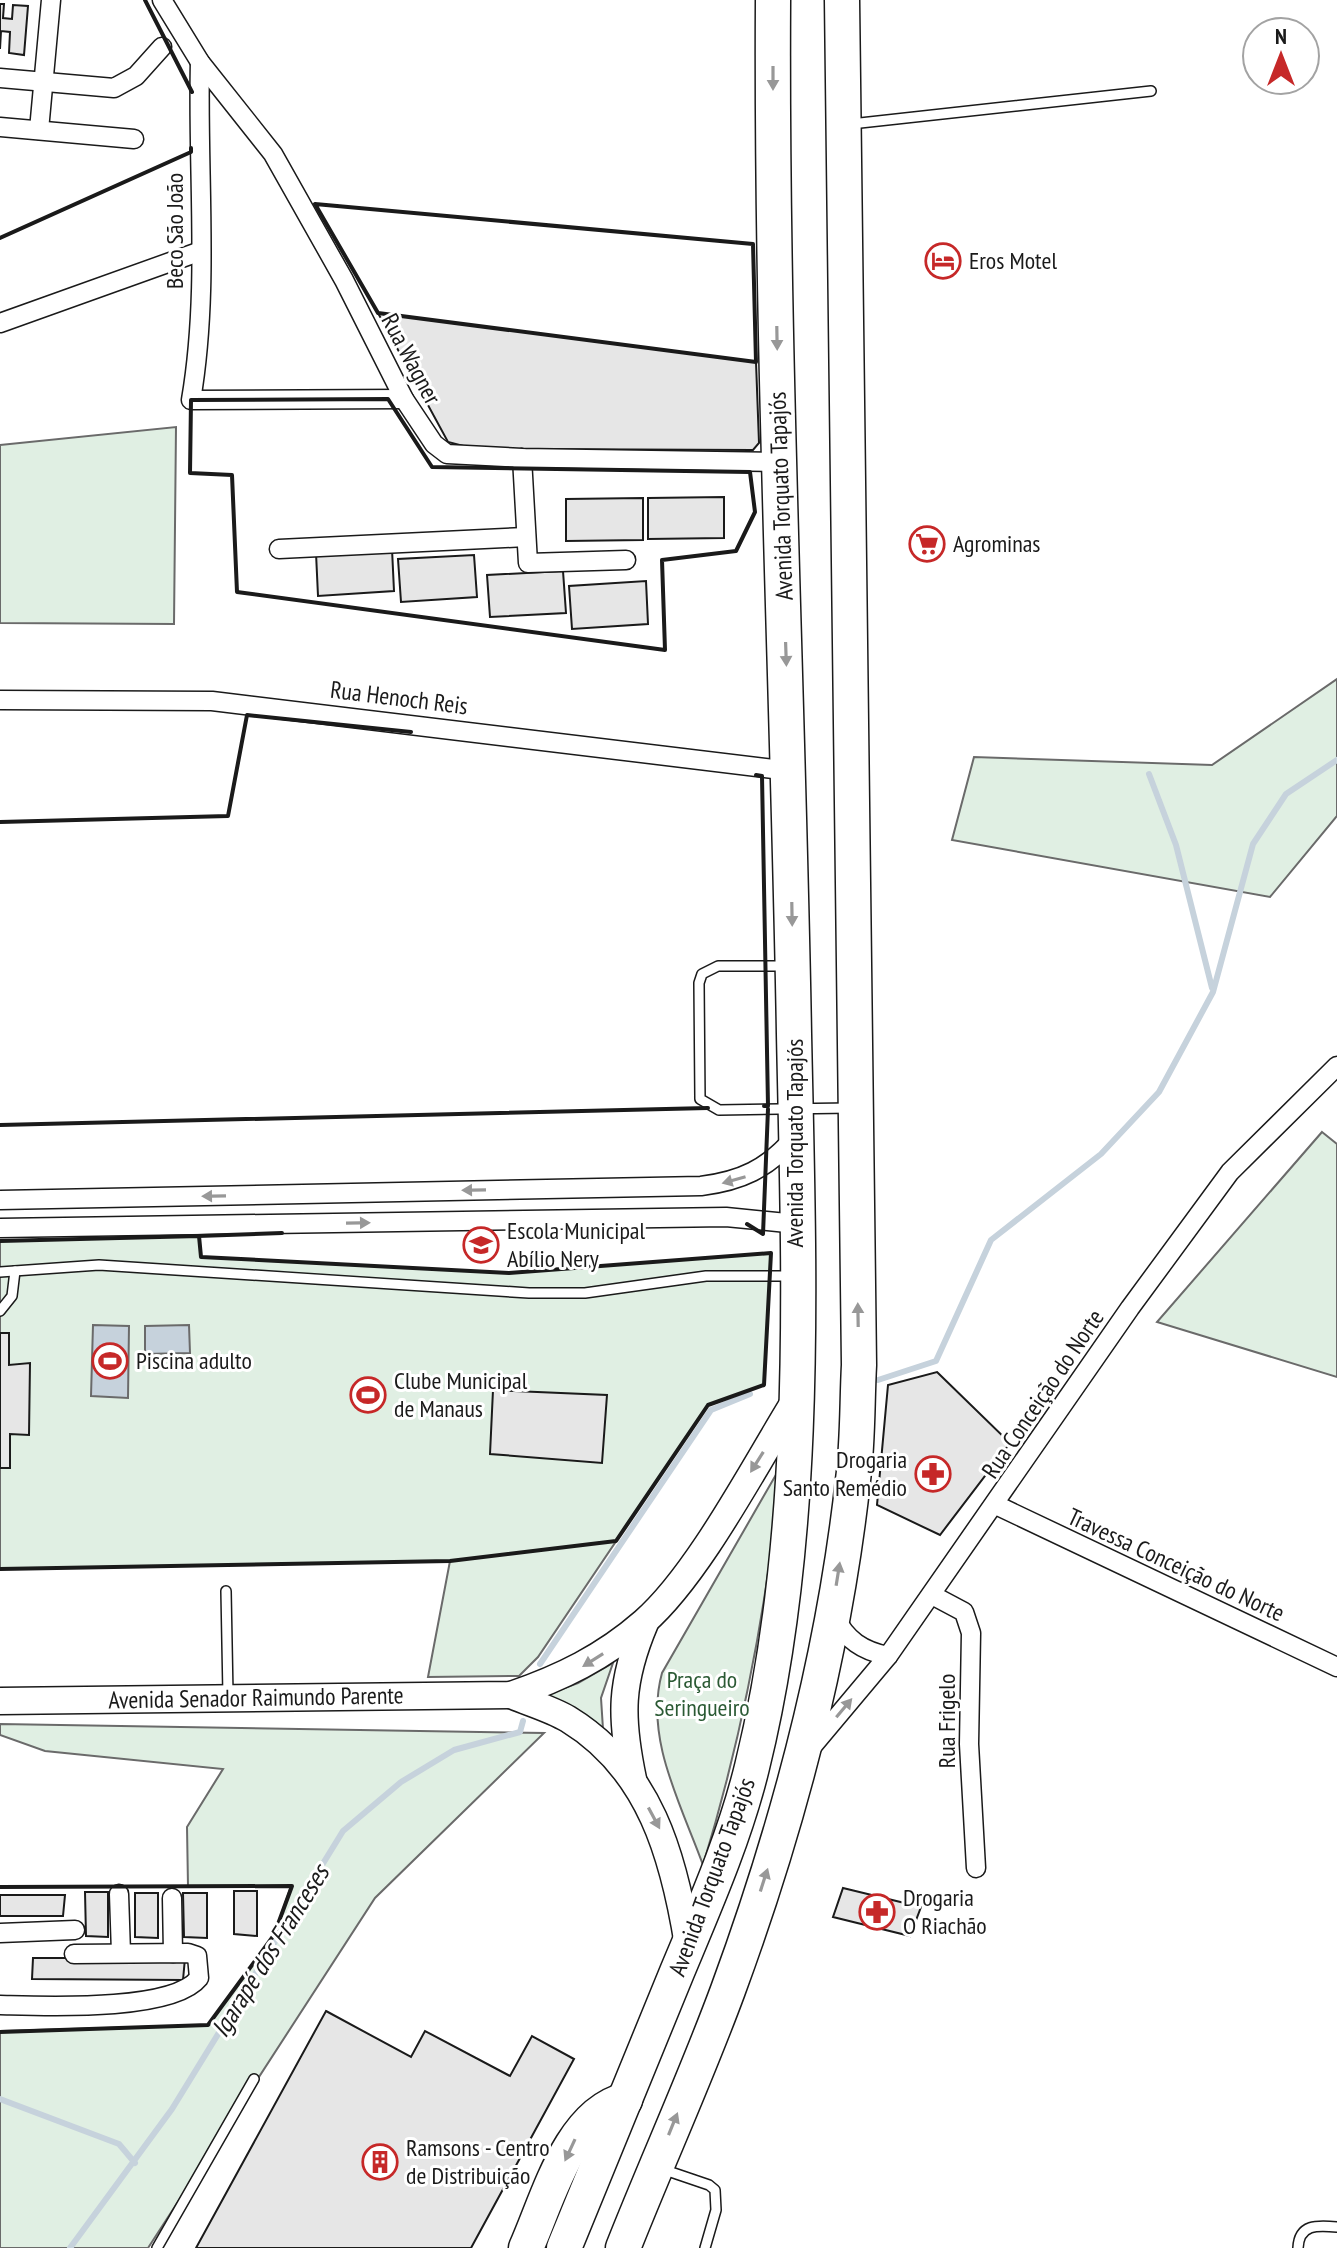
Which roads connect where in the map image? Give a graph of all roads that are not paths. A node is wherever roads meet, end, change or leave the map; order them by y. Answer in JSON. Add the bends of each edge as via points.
{"nodes":[{"id":1,"x":51,"y":0,"type":"edge"},
{"id":2,"x":162,"y":0,"type":"edge"},
{"id":3,"x":773,"y":0,"type":"edge"},
{"id":4,"x":842,"y":0,"type":"edge"},
{"id":5,"x":179,"y":27,"type":"junction"},
{"id":6,"x":162,"y":47,"type":"joint"},
{"id":7,"x":200,"y":62,"type":"junction"},
{"id":8,"x":0,"y":78,"type":"edge"},
{"id":9,"x":43,"y":82,"type":"junction"},
{"id":10,"x":1151,"y":91,"type":"dead end"},
{"id":11,"x":844,"y":124,"type":"junction"},
{"id":12,"x":0,"y":127,"type":"edge"},
{"id":13,"x":39,"y":130,"type":"junction"},
{"id":14,"x":134,"y":139,"type":"dead end"},
{"id":15,"x":201,"y":251,"type":"junction"},
{"id":16,"x":0,"y":323,"type":"edge"},
{"id":17,"x":404,"y":399,"type":"junction"},
{"id":18,"x":522,"y":458,"type":"junction"},
{"id":19,"x":780,"y":462,"type":"junction"},
{"id":20,"x":526,"y":537,"type":"junction"},
{"id":21,"x":279,"y":549,"type":"dead end"},
{"id":22,"x":626,"y":560,"type":"dead end"},
{"id":23,"x":0,"y":700,"type":"edge"},
{"id":24,"x":790,"y":771,"type":"junction"},
{"id":25,"x":793,"y":966,"type":"junction"},
{"id":26,"x":1337,"y":1066,"type":"edge"},
{"id":27,"x":856,"y":1108,"type":"junction"},
{"id":28,"x":796,"y":1123,"type":"junction"},
{"id":29,"x":566,"y":1188,"type":"junction"},
{"id":30,"x":326,"y":1193,"type":"junction"},
{"id":31,"x":79,"y":1199,"type":"junction"},
{"id":32,"x":0,"y":1200,"type":"edge"},
{"id":33,"x":568,"y":1220,"type":"junction"},
{"id":34,"x":327,"y":1223,"type":"junction"},
{"id":35,"x":797,"y":1224,"type":"junction"},
{"id":36,"x":79,"y":1227,"type":"junction"},
{"id":37,"x":0,"y":1228,"type":"edge"},
{"id":38,"x":15,"y":1271,"type":"junction"},
{"id":39,"x":0,"y":1272,"type":"edge"},
{"id":40,"x":796,"y":1276,"type":"junction"},
{"id":41,"x":0,"y":1311,"type":"edge"},
{"id":42,"x":798,"y":1396,"type":"junction"},
{"id":43,"x":996,"y":1505,"type":"junction"},
{"id":44,"x":226,"y":1591,"type":"dead end"},
{"id":45,"x":932,"y":1595,"type":"junction"},
{"id":46,"x":832,"y":1612,"type":"junction"},
{"id":47,"x":647,"y":1620,"type":"junction"},
{"id":48,"x":888,"y":1656,"type":"junction"},
{"id":49,"x":1337,"y":1667,"type":"edge"},
{"id":50,"x":511,"y":1695,"type":"junction"},
{"id":51,"x":228,"y":1698,"type":"junction"},
{"id":52,"x":0,"y":1701,"type":"edge"},
{"id":53,"x":801,"y":1760,"type":"junction"},
{"id":54,"x":634,"y":1785,"type":"junction"},
{"id":55,"x":976,"y":1868,"type":"dead end"},
{"id":56,"x":119,"y":1894,"type":"dead end"},
{"id":57,"x":172,"y":1898,"type":"dead end"},
{"id":58,"x":75,"y":1930,"type":"dead end"},
{"id":59,"x":0,"y":1933,"type":"edge"},
{"id":60,"x":688,"y":1945,"type":"junction"},
{"id":61,"x":121,"y":1953,"type":"junction"},
{"id":62,"x":173,"y":1953,"type":"junction"},
{"id":63,"x":74,"y":1954,"type":"dead end"},
{"id":64,"x":0,"y":2005,"type":"edge"},
{"id":65,"x":254,"y":2079,"type":"dead end"},
{"id":66,"x":625,"y":2100,"type":"junction"},
{"id":67,"x":655,"y":2167,"type":"junction"},
{"id":68,"x":1337,"y":2227,"type":"edge"},
{"id":69,"x":157,"y":2248,"type":"edge"},
{"id":70,"x":526,"y":2248,"type":"edge"},
{"id":71,"x":564,"y":2248,"type":"edge"},
{"id":72,"x":623,"y":2248,"type":"edge"},
{"id":73,"x":705,"y":2248,"type":"edge"},
{"id":74,"x":1298,"y":2248,"type":"edge"}],
"edges":[{"from":1,"to":9,"type":"street"},
{"from":2,"to":5,"type":"street","name":"Rua Wagner"},
{"from":3,"to":19,"type":"highway","name":"Avenida Torquato Tapajós","one_way":true},
{"from":4,"to":11,"type":"highway","name":"Avenida Torquato Tapajós"},
{"from":5,"to":6,"type":"lane"},
{"from":5,"to":7,"type":"street","name":"Rua Wagner"},
{"from":6,"to":9,"type":"street","via":[[136,76],[114,88]]},
{"from":7,"to":15,"type":"street","name":"Beco São João"},
{"from":7,"to":17,"type":"street","name":"Rua Wagner","via":[[273,154]]},
{"from":8,"to":9,"type":"street"},
{"from":9,"to":13,"type":"street"},
{"from":10,"to":11,"type":"lane"},
{"from":11,"to":27,"type":"highway","name":"Avenida Torquato Tapajós"},
{"from":12,"to":13,"type":"street"},
{"from":13,"to":14,"type":"street"},
{"from":15,"to":16,"type":"street"},
{"from":15,"to":17,"type":"street","name":"Beco São João","via":[[191,400]]},
{"from":17,"to":18,"type":"street","name":"Rua Wagner","via":[[423,432],[447,454]]},
{"from":18,"to":19,"type":"street","name":"Rua Wagner"},
{"from":18,"to":20,"type":"street"},
{"from":19,"to":24,"type":"highway","name":"Avenida Torquato Tapajós","one_way":true},
{"from":20,"to":21,"type":"street"},
{"from":20,"to":22,"type":"street","via":[[528,563]]},
{"from":23,"to":24,"type":"street","name":"Rua Henoch Reis","via":[[212,701]]},
{"from":24,"to":25,"type":"highway","name":"Avenida Torquato Tapajós","one_way":true},
{"from":25,"to":28,"type":"highway","name":"Avenida Torquato Tapajós"},
{"from":25,"to":28,"type":"lane","via":[[718,966],[702,974],[698,1090],[700,1099],[719,1110]]},
{"from":26,"to":43,"type":"street","name":"Rua Conceição do Norte","via":[[1230,1172]]},
{"from":27,"to":28,"type":"lane"},
{"from":46,"to":27,"type":"highway","name":"Avenida Torquato Tapajós","one_way":true,"via":[[855,1450]]},
{"from":28,"to":29,"type":"street","one_way":true,"via":[[774,1161],[726,1183]]},
{"from":28,"to":35,"type":"highway","name":"Avenida Torquato Tapajós"},
{"from":29,"to":30,"type":"street","one_way":true},
{"from":29,"to":33,"type":"street"},
{"from":30,"to":31,"type":"street","one_way":true},
{"from":30,"to":34,"type":"street"},
{"from":31,"to":32,"type":"street"},
{"from":31,"to":36,"type":"street"},
{"from":34,"to":33,"type":"street","one_way":true},
{"from":33,"to":35,"type":"street","via":[[726,1217]]},
{"from":34,"to":36,"type":"street"},
{"from":35,"to":40,"type":"highway","name":"Avenida Torquato Tapajós"},
{"from":36,"to":37,"type":"street"},
{"from":38,"to":39,"type":"lane"},
{"from":38,"to":40,"type":"lane","via":[[99,1265],[529,1293],[585,1293],[706,1276]]},
{"from":38,"to":41,"type":"lane","via":[[12,1296]]},
{"from":40,"to":42,"type":"highway","name":"Avenida Torquato Tapajós"},
{"from":42,"to":47,"type":"street","name":"Avenida Senador Raimundo Parente","one_way":true,"via":[[684,1576]]},
{"from":42,"to":60,"type":"highway","name":"Avenida Torquato Tapajós","via":[[788,1553],[753,1766],[730,1842]]},
{"from":43,"to":45,"type":"street","name":"Rua Conceição do Norte"},
{"from":43,"to":49,"type":"street","name":"Travessa Conceição do Norte"},
{"from":44,"to":51,"type":"lane"},
{"from":45,"to":48,"type":"street","name":"Rua Conceição do Norte"},
{"from":45,"to":55,"type":"street","name":"Rua Frigelo","via":[[964,1612],[971,1633],[969,1744]]},
{"from":46,"to":48,"type":"street","via":[[847,1638]]},
{"from":46,"to":53,"type":"highway","name":"Avenida Torquato Tapajós"},
{"from":47,"to":50,"type":"street","name":"Avenida Senador Raimundo Parente","one_way":true,"via":[[561,1679]]},
{"from":47,"to":54,"type":"street","via":[[624,1686],[623,1718]]},
{"from":53,"to":48,"type":"street","name":"Rua Conceição do Norte","one_way":true},
{"from":50,"to":51,"type":"street","name":"Avenida Senador Raimundo Parente"},
{"from":50,"to":54,"type":"street","name":"Avenida Senador Raimundo Parente","via":[[567,1719],[605,1747]]},
{"from":51,"to":52,"type":"street","name":"Avenida Senador Raimundo Parente"},
{"from":67,"to":53,"type":"highway","name":"Avenida Torquato Tapajós","one_way":true,"via":[[728,1991]]},
{"from":54,"to":60,"type":"street","name":"Avenida Senador Raimundo Parente","one_way":true,"via":[[657,1822],[677,1875]]},
{"from":56,"to":61,"type":"street"},
{"from":57,"to":62,"type":"street"},
{"from":58,"to":59,"type":"street"},
{"from":60,"to":66,"type":"highway","name":"Avenida Torquato Tapajós"},
{"from":61,"to":62,"type":"street"},
{"from":61,"to":63,"type":"street"},
{"from":62,"to":64,"type":"street","via":[[197,1956],[199,1978],[190,1990],[86,2006]]},
{"from":65,"to":69,"type":"lane"},
{"from":66,"to":70,"type":"highway","one_way":true,"via":[[609,2104],[586,2122]]},
{"from":66,"to":71,"type":"highway","name":"Avenida Torquato Tapajós"},
{"from":67,"to":72,"type":"highway","name":"Avenida Torquato Tapajós"},
{"from":67,"to":73,"type":"lane","via":[[715,2190],[716,2210]]},
{"from":68,"to":74,"type":"lane","via":[[1305,2229]]}]}
